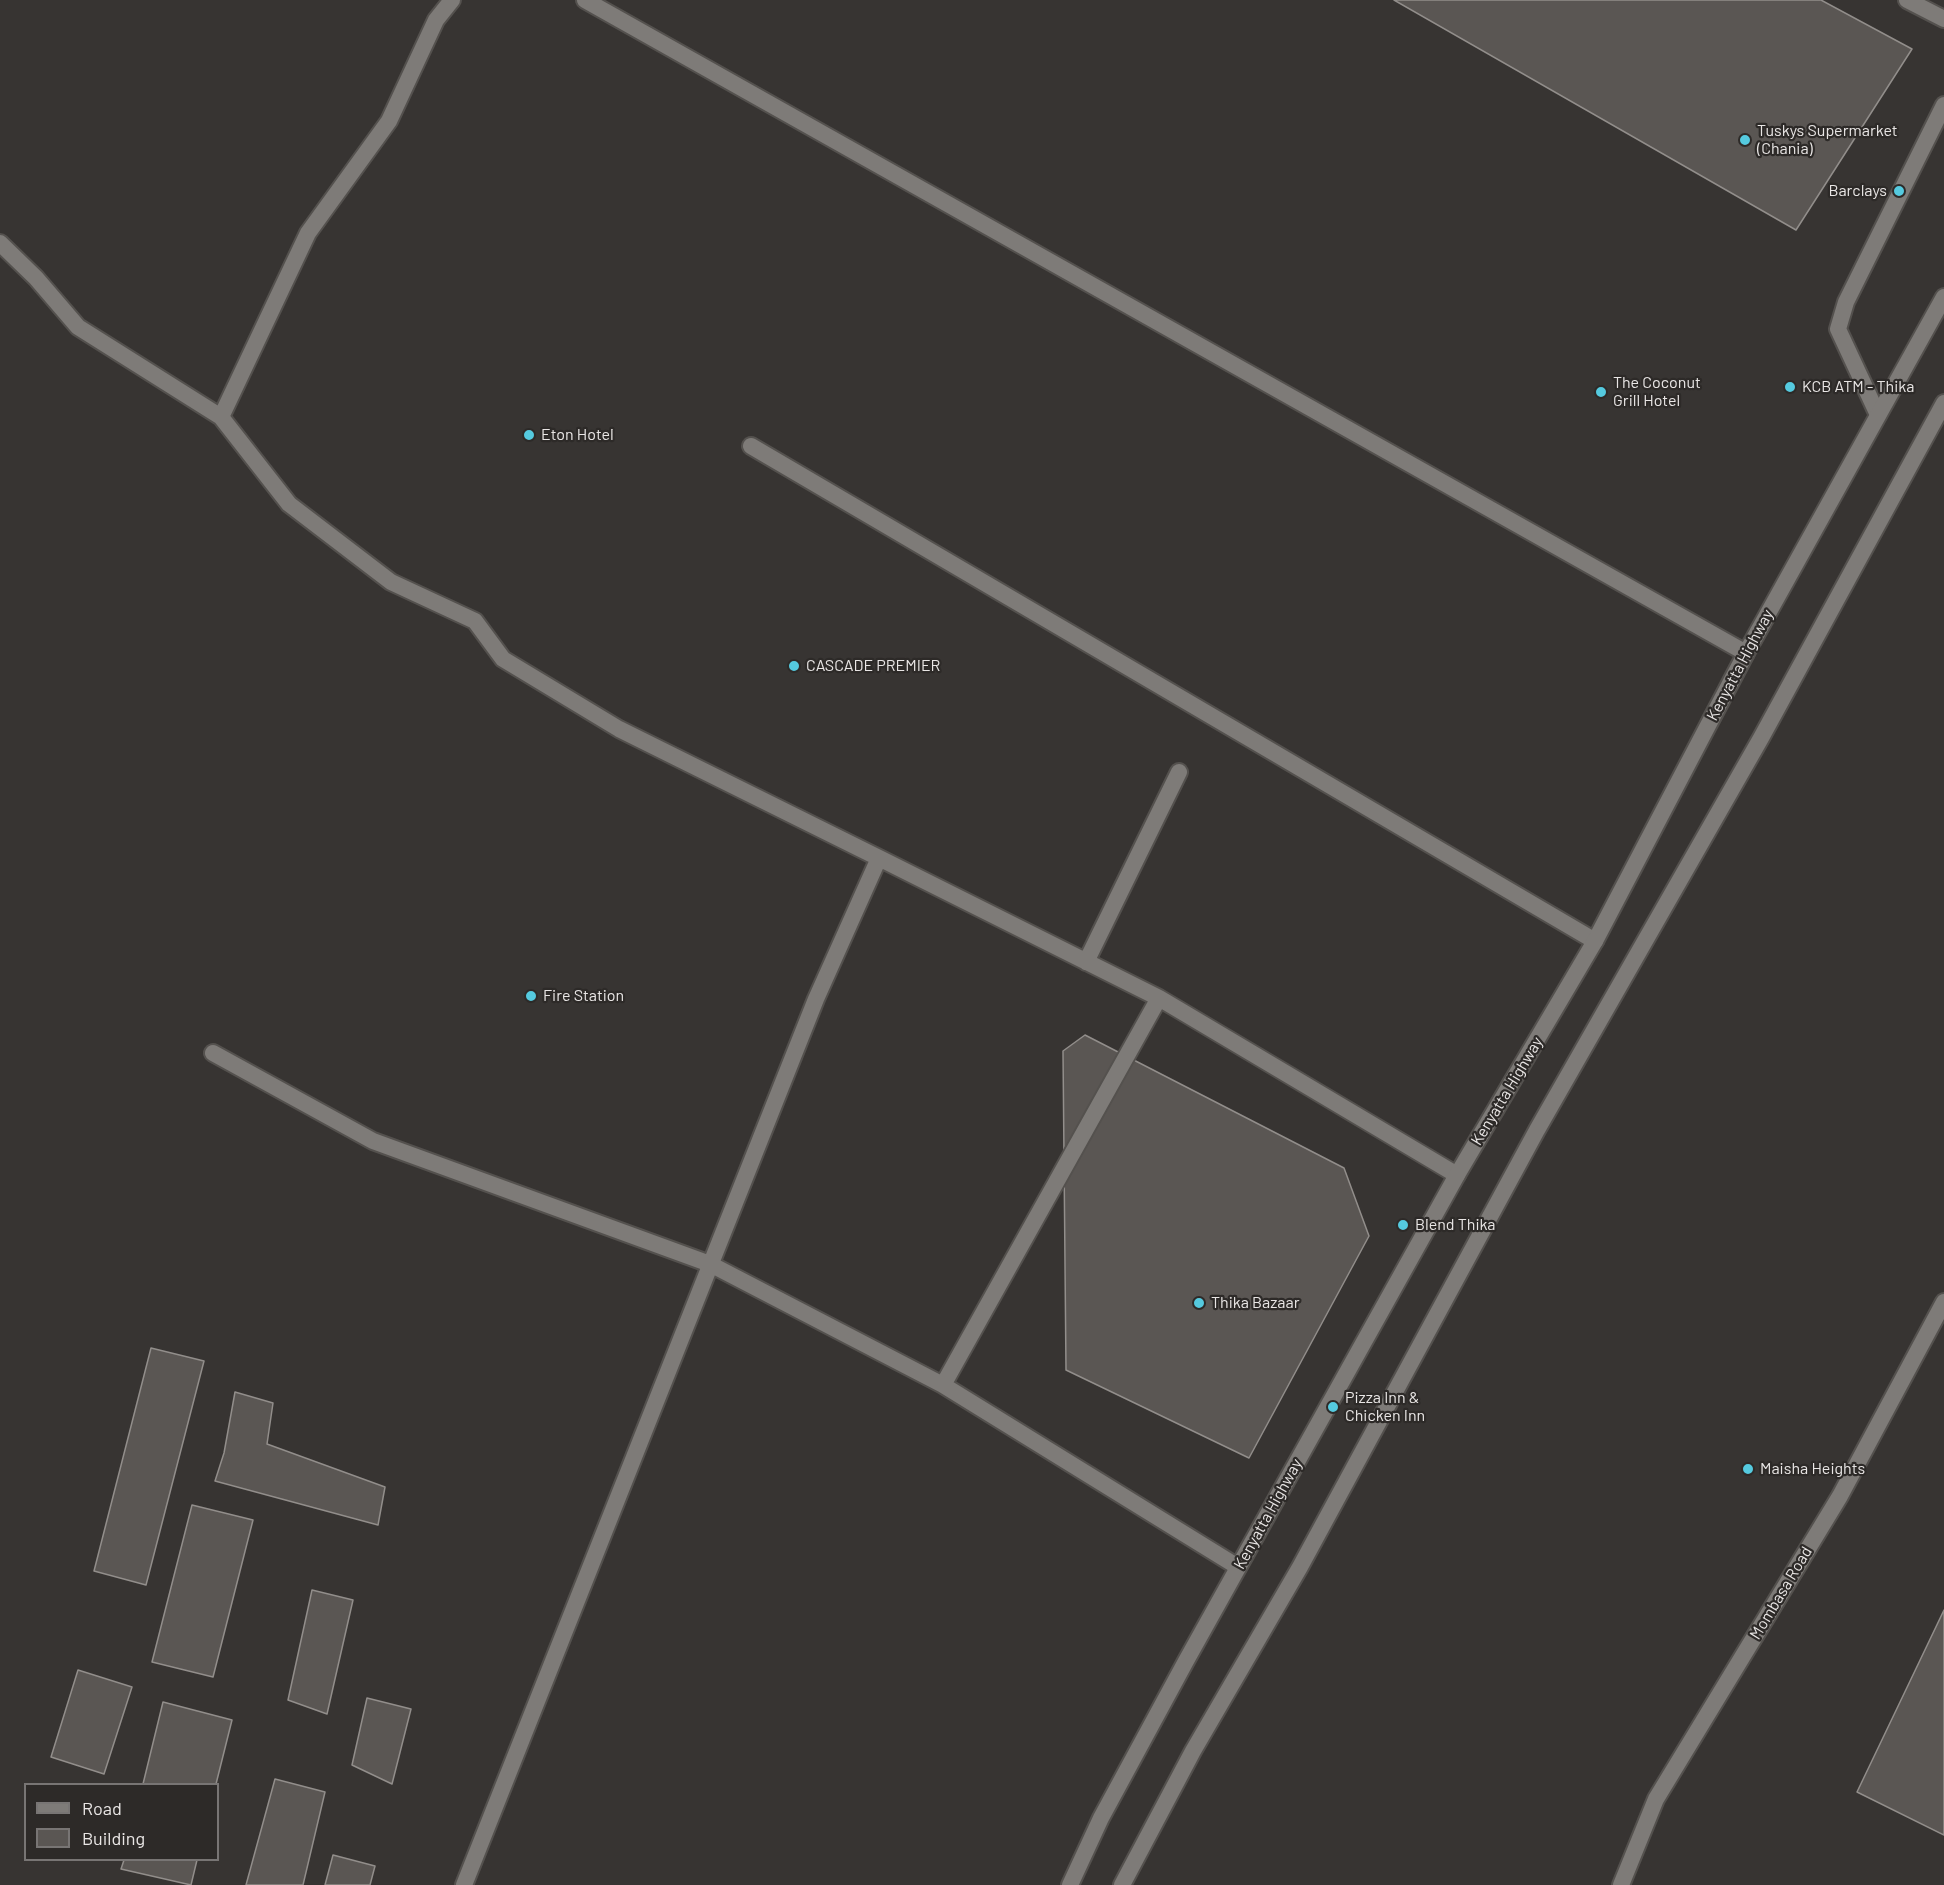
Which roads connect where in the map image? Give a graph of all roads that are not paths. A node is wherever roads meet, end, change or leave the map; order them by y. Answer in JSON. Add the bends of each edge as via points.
{"nodes":[{"id":1,"x":452,"y":0,"type":"edge"},
{"id":2,"x":585,"y":0,"type":"edge"},
{"id":3,"x":1908,"y":0,"type":"edge"},
{"id":4,"x":1944,"y":20,"type":"edge"},
{"id":5,"x":1944,"y":105,"type":"edge"},
{"id":6,"x":0,"y":243,"type":"edge"},
{"id":7,"x":1944,"y":297,"type":"edge"},
{"id":8,"x":1944,"y":403,"type":"edge"},
{"id":9,"x":1878,"y":415,"type":"junction"},
{"id":10,"x":221,"y":417,"type":"junction"},
{"id":11,"x":751,"y":446,"type":"dead end"},
{"id":12,"x":1746,"y":653,"type":"junction"},
{"id":13,"x":1179,"y":772,"type":"dead end"},
{"id":14,"x":879,"y":858,"type":"junction"},
{"id":15,"x":1595,"y":941,"type":"junction"},
{"id":16,"x":1086,"y":962,"type":"junction"},
{"id":17,"x":1159,"y":998,"type":"junction"},
{"id":18,"x":213,"y":1053,"type":"dead end"},
{"id":19,"x":1457,"y":1175,"type":"junction"},
{"id":20,"x":710,"y":1264,"type":"junction"},
{"id":21,"x":1944,"y":1302,"type":"edge"},
{"id":22,"x":943,"y":1385,"type":"junction"},
{"id":23,"x":1238,"y":1567,"type":"junction"},
{"id":24,"x":464,"y":1885,"type":"edge"},
{"id":25,"x":1070,"y":1885,"type":"edge"},
{"id":26,"x":1122,"y":1885,"type":"edge"},
{"id":27,"x":1621,"y":1885,"type":"edge"}],
"edges":[{"from":1,"to":10,"type":"street","via":[[436,20],[389,121],[308,233]]},
{"from":2,"to":12,"type":"street"},
{"from":3,"to":4,"type":"street"},
{"from":5,"to":9,"type":"street","via":[[1846,302],[1838,329]]},
{"from":6,"to":10,"type":"street","via":[[78,327]]},
{"from":7,"to":9,"type":"street","name":"Kenyatta Highway"},
{"from":8,"to":26,"type":"street","via":[[1761,738],[1537,1130]]},
{"from":9,"to":12,"type":"street","name":"Kenyatta Highway"},
{"from":10,"to":14,"type":"street","via":[[290,504],[391,582],[475,621],[503,659],[619,729]]},
{"from":11,"to":15,"type":"street"},
{"from":12,"to":15,"type":"street","name":"Kenyatta Highway"},
{"from":13,"to":16,"type":"street"},
{"from":14,"to":16,"type":"street"},
{"from":14,"to":20,"type":"street","via":[[816,999]]},
{"from":15,"to":19,"type":"street","name":"Kenyatta Highway"},
{"from":16,"to":17,"type":"street"},
{"from":17,"to":19,"type":"street"},
{"from":17,"to":22,"type":"street"},
{"from":18,"to":20,"type":"street","via":[[374,1141]]},
{"from":19,"to":23,"type":"street","name":"Kenyatta Highway"},
{"from":20,"to":22,"type":"street"},
{"from":20,"to":24,"type":"street"},
{"from":21,"to":27,"type":"street","name":"Mombasa Road","via":[[1840,1496],[1656,1799]]},
{"from":22,"to":23,"type":"street"},
{"from":23,"to":25,"type":"street","name":"Kenyatta Highway","via":[[1101,1818]]}]}
